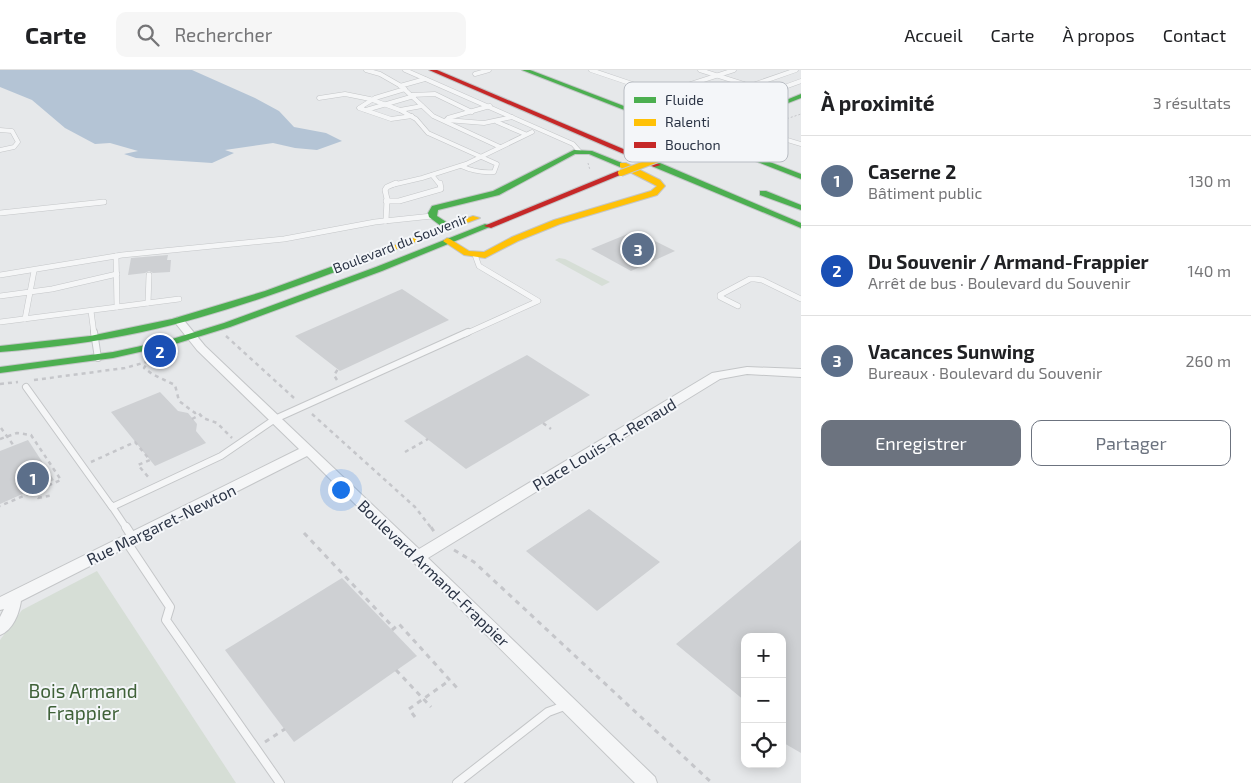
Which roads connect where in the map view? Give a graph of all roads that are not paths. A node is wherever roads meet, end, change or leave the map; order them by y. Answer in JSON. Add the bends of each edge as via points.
{"nodes":[{"id":1,"x":366,"y":70,"type":"edge"},
{"id":2,"x":405,"y":70,"type":"edge"},
{"id":3,"x":446,"y":70,"type":"edge"},
{"id":4,"x":525,"y":70,"type":"edge"},
{"id":5,"x":550,"y":70,"type":"edge"},
{"id":6,"x":591,"y":70,"type":"edge"},
{"id":7,"x":700,"y":70,"type":"edge"},
{"id":8,"x":710,"y":70,"type":"edge"},
{"id":9,"x":727,"y":70,"type":"edge"},
{"id":10,"x":734,"y":70,"type":"edge"},
{"id":11,"x":796,"y":70,"type":"edge"},
{"id":12,"x":470,"y":72,"type":"edge"},
{"id":13,"x":801,"y":72,"type":"edge"},
{"id":14,"x":429,"y":74,"type":"edge"},
{"id":15,"x":491,"y":76,"type":"edge"},
{"id":16,"x":717,"y":76,"type":"junction"},
{"id":17,"x":801,"y":81,"type":"edge"},
{"id":18,"x":591,"y":82,"type":"dead end"},
{"id":19,"x":626,"y":82,"type":"edge"},
{"id":20,"x":698,"y":82,"type":"edge"},
{"id":21,"x":737,"y":82,"type":"edge"},
{"id":22,"x":762,"y":82,"type":"edge"},
{"id":23,"x":788,"y":85,"type":"edge"},
{"id":24,"x":400,"y":86,"type":"junction"},
{"id":25,"x":405,"y":89,"type":"junction"},
{"id":26,"x":413,"y":96,"type":"junction"},
{"id":27,"x":497,"y":96,"type":"junction"},
{"id":28,"x":801,"y":96,"type":"edge"},
{"id":29,"x":319,"y":98,"type":"dead end"},
{"id":30,"x":372,"y":100,"type":"junction"},
{"id":31,"x":788,"y":102,"type":"edge"},
{"id":32,"x":386,"y":104,"type":"junction"},
{"id":33,"x":422,"y":106,"type":"junction"},
{"id":34,"x":490,"y":106,"type":"junction"},
{"id":35,"x":801,"y":106,"type":"edge"},
{"id":36,"x":624,"y":108,"type":"edge"},
{"id":37,"x":366,"y":110,"type":"junction"},
{"id":38,"x":400,"y":110,"type":"junction"},
{"id":39,"x":788,"y":110,"type":"edge"},
{"id":40,"x":472,"y":112,"type":"junction"},
{"id":41,"x":412,"y":116,"type":"junction"},
{"id":42,"x":512,"y":117,"type":"junction"},
{"id":43,"x":442,"y":120,"type":"junction"},
{"id":44,"x":496,"y":121,"type":"junction"},
{"id":45,"x":1,"y":126,"type":"edge"},
{"id":46,"x":532,"y":132,"type":"dead end"},
{"id":47,"x":525,"y":134,"type":"junction"},
{"id":48,"x":788,"y":141,"type":"edge"},
{"id":49,"x":801,"y":144,"type":"edge"},
{"id":50,"x":500,"y":147,"type":"junction"},
{"id":51,"x":0,"y":150,"type":"edge"},
{"id":52,"x":624,"y":150,"type":"edge"},
{"id":53,"x":580,"y":152,"type":"junction"},
{"id":54,"x":481,"y":157,"type":"junction"},
{"id":55,"x":628,"y":162,"type":"edge"},
{"id":56,"x":650,"y":162,"type":"edge"},
{"id":57,"x":651,"y":162,"type":"edge"},
{"id":58,"x":762,"y":162,"type":"edge"},
{"id":59,"x":461,"y":166,"type":"junction"},
{"id":60,"x":432,"y":175,"type":"junction"},
{"id":61,"x":801,"y":177,"type":"edge"},
{"id":62,"x":756,"y":190,"type":"dead end"},
{"id":63,"x":104,"y":202,"type":"dead end"},
{"id":64,"x":386,"y":202,"type":"junction"},
{"id":65,"x":801,"y":208,"type":"edge"},
{"id":66,"x":0,"y":213,"type":"edge"},
{"id":67,"x":432,"y":216,"type":"junction"},
{"id":68,"x":386,"y":221,"type":"junction"},
{"id":69,"x":801,"y":226,"type":"edge"},
{"id":70,"x":448,"y":227,"type":"junction"},
{"id":71,"x":447,"y":241,"type":"junction"},
{"id":72,"x":475,"y":255,"type":"junction"},
{"id":73,"x":116,"y":256,"type":"junction"},
{"id":74,"x":34,"y":271,"type":"junction"},
{"id":75,"x":117,"y":274,"type":"junction"},
{"id":76,"x":148,"y":274,"type":"dead end"},
{"id":77,"x":0,"y":275,"type":"edge"},
{"id":78,"x":31,"y":292,"type":"junction"},
{"id":79,"x":0,"y":296,"type":"edge"},
{"id":80,"x":180,"y":299,"type":"dead end"},
{"id":81,"x":801,"y":299,"type":"edge"},
{"id":82,"x":148,"y":303,"type":"junction"},
{"id":83,"x":738,"y":306,"type":"dead end"},
{"id":84,"x":117,"y":307,"type":"junction"},
{"id":85,"x":91,"y":311,"type":"junction"},
{"id":86,"x":25,"y":319,"type":"junction"},
{"id":87,"x":178,"y":320,"type":"junction"},
{"id":88,"x":0,"y":322,"type":"edge"},
{"id":89,"x":190,"y":336,"type":"junction"},
{"id":90,"x":94,"y":338,"type":"junction"},
{"id":91,"x":0,"y":349,"type":"edge"},
{"id":92,"x":98,"y":358,"type":"junction"},
{"id":93,"x":0,"y":370,"type":"edge"},
{"id":94,"x":801,"y":373,"type":"edge"},
{"id":95,"x":26,"y":384,"type":"road end"},
{"id":96,"x":275,"y":419,"type":"junction"},
{"id":97,"x":308,"y":450,"type":"junction"},
{"id":98,"x":111,"y":505,"type":"junction"},
{"id":99,"x":130,"y":539,"type":"junction"},
{"id":100,"x":418,"y":557,"type":"junction"},
{"id":101,"x":7,"y":600,"type":"edge"},
{"id":102,"x":0,"y":628,"type":"edge"},
{"id":103,"x":568,"y":705,"type":"junction"},
{"id":104,"x":280,"y":783,"type":"edge"},
{"id":105,"x":457,"y":783,"type":"edge"},
{"id":106,"x":648,"y":783,"type":"edge"}],
"edges":[{"from":1,"to":24,"type":"lane"},
{"from":2,"to":14,"type":"lane"},
{"from":3,"to":27,"type":"main road"},
{"from":4,"to":36,"type":"main road"},
{"from":5,"to":18,"type":"main road"},
{"from":6,"to":19,"type":"lane"},
{"from":7,"to":16,"type":"lane"},
{"from":8,"to":9,"type":"lane"},
{"from":10,"to":16,"type":"lane"},
{"from":11,"to":13,"type":"lane"},
{"from":11,"to":22,"type":"lane"},
{"from":12,"to":15,"type":"main road"},
{"from":14,"to":24,"type":"lane"},
{"from":14,"to":27,"type":"main road"},
{"from":14,"to":34,"type":"lane"},
{"from":16,"to":20,"type":"lane"},
{"from":16,"to":21,"type":"lane"},
{"from":17,"to":23,"type":"lane"},
{"from":24,"to":25,"type":"lane"},
{"from":25,"to":26,"type":"lane"},
{"from":25,"to":30,"type":"lane"},
{"from":26,"to":32,"type":"lane"},
{"from":26,"to":33,"type":"lane"},
{"from":26,"to":40,"type":"lane","via":[[434,94]]},
{"from":27,"to":52,"type":"main road"},
{"from":28,"to":31,"type":"main road","name":"Boulevard du Souvenir"},
{"from":29,"to":30,"type":"lane","via":[[341,94]]},
{"from":30,"to":32,"type":"lane"},
{"from":30,"to":37,"type":"lane","via":[[359,108]]},
{"from":32,"to":37,"type":"lane"},
{"from":32,"to":38,"type":"lane"},
{"from":33,"to":38,"type":"lane"},
{"from":33,"to":43,"type":"lane","via":[[429,114]]},
{"from":34,"to":40,"type":"lane"},
{"from":34,"to":42,"type":"lane"},
{"from":35,"to":39,"type":"main road","name":"Boulevard du Souvenir"},
{"from":37,"to":41,"type":"lane","via":[[395,119]]},
{"from":38,"to":41,"type":"lane"},
{"from":40,"to":43,"type":"lane"},
{"from":41,"to":54,"type":"lane","via":[[428,133]]},
{"from":42,"to":44,"type":"lane"},
{"from":42,"to":53,"type":"lane","via":[[572,144]]},
{"from":43,"to":44,"type":"lane"},
{"from":43,"to":50,"type":"lane"},
{"from":44,"to":47,"type":"lane"},
{"from":45,"to":51,"type":"lane","via":[[12,132],[18,142],[14,148]]},
{"from":46,"to":47,"type":"lane"},
{"from":47,"to":50,"type":"lane"},
{"from":48,"to":49,"type":"lane"},
{"from":50,"to":54,"type":"lane"},
{"from":53,"to":67,"type":"main road","via":[[563,157],[496,192],[438,207]]},
{"from":53,"to":72,"type":"main road","via":[[600,156],[652,178],[661,187],[654,193],[514,238],[488,254]]},
{"from":54,"to":59,"type":"lane"},
{"from":54,"to":59,"type":"lane","via":[[495,163],[497,169],[479,172]]},
{"from":55,"to":70,"type":"main road","name":"Boulevard du Souvenir"},
{"from":56,"to":71,"type":"main road","name":"Boulevard du Souvenir","bridge":true},
{"from":57,"to":69,"type":"main road"},
{"from":58,"to":61,"type":"main road"},
{"from":59,"to":60,"type":"lane"},
{"from":60,"to":64,"type":"lane","via":[[390,185],[385,190]]},
{"from":60,"to":64,"type":"lane","via":[[440,182],[441,189]]},
{"from":62,"to":65,"type":"main road"},
{"from":63,"to":66,"type":"lane"},
{"from":64,"to":68,"type":"lane"},
{"from":67,"to":68,"type":"lane"},
{"from":67,"to":70,"type":"main road"},
{"from":68,"to":73,"type":"lane","via":[[284,238]]},
{"from":70,"to":87,"type":"main road","name":"Boulevard du Souvenir","via":[[288,285]]},
{"from":71,"to":72,"type":"main road"},
{"from":71,"to":89,"type":"main road","name":"Boulevard du Souvenir","via":[[242,320]]},
{"from":72,"to":96,"type":"lane","via":[[479,266],[538,302]]},
{"from":73,"to":74,"type":"lane"},
{"from":73,"to":75,"type":"lane"},
{"from":74,"to":77,"type":"lane"},
{"from":74,"to":78,"type":"lane"},
{"from":75,"to":78,"type":"lane"},
{"from":75,"to":84,"type":"lane"},
{"from":76,"to":82,"type":"lane"},
{"from":78,"to":79,"type":"lane"},
{"from":78,"to":86,"type":"lane"},
{"from":80,"to":82,"type":"lane"},
{"from":81,"to":83,"type":"lane","via":[[762,280],[750,279],[720,295]]},
{"from":82,"to":84,"type":"lane"},
{"from":84,"to":85,"type":"lane"},
{"from":85,"to":86,"type":"lane"},
{"from":85,"to":90,"type":"lane"},
{"from":86,"to":88,"type":"lane"},
{"from":87,"to":89,"type":"street","name":"Boulevard Armand-Frappier"},
{"from":87,"to":90,"type":"main road","name":"Boulevard du Souvenir"},
{"from":89,"to":92,"type":"main road","name":"Boulevard du Souvenir"},
{"from":89,"to":96,"type":"street","name":"Boulevard Armand-Frappier"},
{"from":90,"to":91,"type":"main road","name":"Boulevard du Souvenir"},
{"from":90,"to":92,"type":"lane"},
{"from":92,"to":93,"type":"main road","name":"Boulevard du Souvenir"},
{"from":94,"to":100,"type":"street","name":"Place Louis-R.-Renaud","via":[[748,370],[716,376]]},
{"from":95,"to":98,"type":"lane"},
{"from":96,"to":97,"type":"street","name":"Boulevard Armand-Frappier"},
{"from":96,"to":98,"type":"lane","via":[[221,456]]},
{"from":97,"to":99,"type":"street","name":"Rue Margaret-Newton"},
{"from":97,"to":100,"type":"street","name":"Boulevard Armand-Frappier"},
{"from":98,"to":99,"type":"lane"},
{"from":99,"to":101,"type":"street","name":"Rue Margaret-Newton"},
{"from":99,"to":104,"type":"lane","via":[[170,607],[166,620]]},
{"from":100,"to":103,"type":"street","name":"Boulevard Armand-Frappier"},
{"from":101,"to":102,"type":"street","via":[[13,607]]},
{"from":103,"to":105,"type":"lane","via":[[548,712]]},
{"from":103,"to":106,"type":"street","name":"Boulevard Armand-Frappier"}]}
